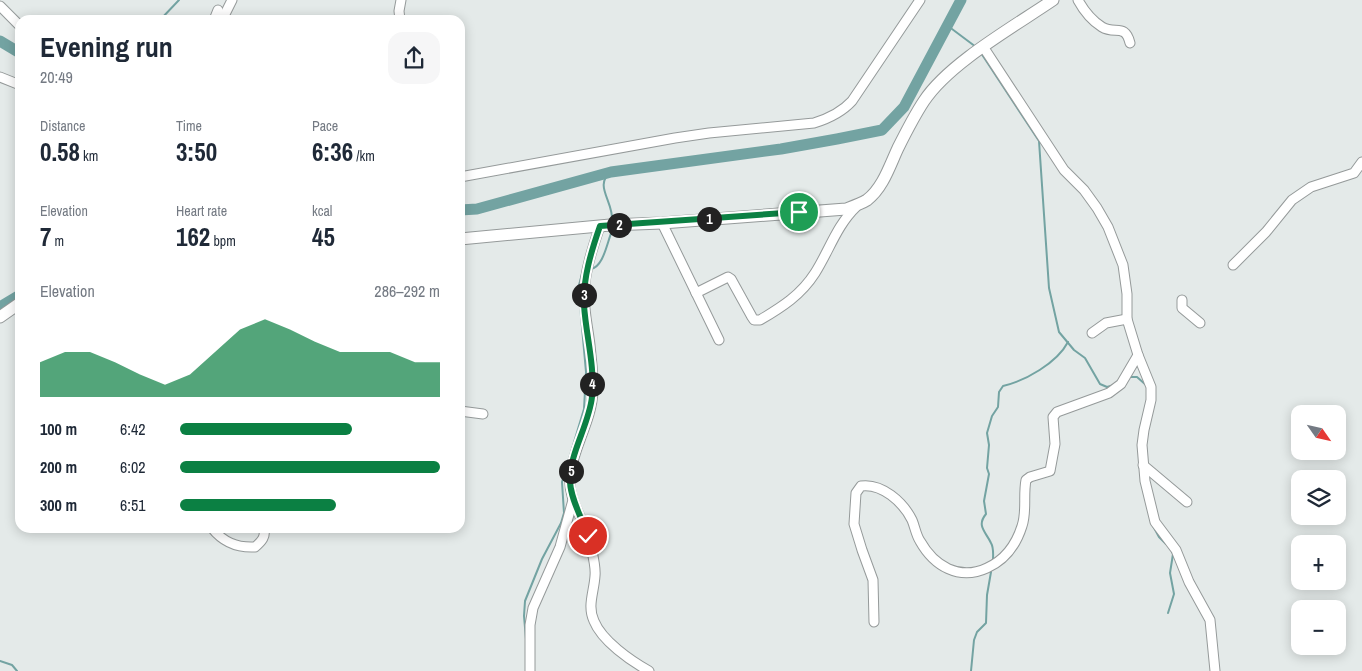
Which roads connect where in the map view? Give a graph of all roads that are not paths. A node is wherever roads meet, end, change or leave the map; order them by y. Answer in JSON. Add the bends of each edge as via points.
{"nodes":[{"id":1,"x":232,"y":0,"type":"edge"},
{"id":2,"x":401,"y":0,"type":"edge"},
{"id":3,"x":920,"y":0,"type":"edge"},
{"id":4,"x":1053,"y":0,"type":"edge"},
{"id":5,"x":1078,"y":0,"type":"edge"},
{"id":6,"x":0,"y":6,"type":"edge"},
{"id":7,"x":218,"y":10,"type":"dead end"},
{"id":8,"x":216,"y":15,"type":"edge"},
{"id":9,"x":224,"y":15,"type":"edge"},
{"id":10,"x":399,"y":15,"type":"edge"},
{"id":11,"x":15,"y":21,"type":"edge"},
{"id":12,"x":1130,"y":43,"type":"dead end"},
{"id":13,"x":981,"y":50,"type":"junction"},
{"id":14,"x":0,"y":77,"type":"edge"},
{"id":15,"x":15,"y":83,"type":"edge"},
{"id":16,"x":1362,"y":162,"type":"edge"},
{"id":17,"x":465,"y":176,"type":"edge"},
{"id":18,"x":858,"y":205,"type":"junction"},
{"id":19,"x":662,"y":223,"type":"junction"},
{"id":20,"x":600,"y":226,"type":"junction"},
{"id":21,"x":465,"y":239,"type":"edge"},
{"id":22,"x":1233,"y":265,"type":"dead end"},
{"id":23,"x":696,"y":293,"type":"junction"},
{"id":24,"x":1182,"y":300,"type":"dead end"},
{"id":25,"x":15,"y":306,"type":"edge"},
{"id":26,"x":0,"y":317,"type":"edge"},
{"id":27,"x":1127,"y":319,"type":"junction"},
{"id":28,"x":1200,"y":323,"type":"dead end"},
{"id":29,"x":1092,"y":333,"type":"dead end"},
{"id":30,"x":719,"y":340,"type":"dead end"},
{"id":31,"x":1138,"y":355,"type":"junction"},
{"id":32,"x":465,"y":412,"type":"edge"},
{"id":33,"x":483,"y":414,"type":"dead end"},
{"id":34,"x":1143,"y":465,"type":"junction"},
{"id":35,"x":573,"y":500,"type":"junction"},
{"id":36,"x":1187,"y":502,"type":"dead end"},
{"id":37,"x":217,"y":533,"type":"edge"},
{"id":38,"x":265,"y":533,"type":"edge"},
{"id":39,"x":874,"y":622,"type":"dead end"},
{"id":40,"x":530,"y":671,"type":"edge"},
{"id":41,"x":649,"y":671,"type":"edge"},
{"id":42,"x":1215,"y":671,"type":"edge"}],
"edges":[{"from":1,"to":9,"type":"street"},
{"from":2,"to":10,"type":"street"},
{"from":3,"to":17,"type":"street","via":[[852,101],[822,120],[676,138]]},
{"from":4,"to":13,"type":"main road"},
{"from":5,"to":12,"type":"street","via":[[1087,15],[1103,28],[1125,32]]},
{"from":6,"to":11,"type":"street"},
{"from":7,"to":8,"type":"street"},
{"from":13,"to":18,"type":"main road","via":[[949,74],[925,100],[884,178]]},
{"from":13,"to":27,"type":"street","via":[[1064,170],[1097,208],[1108,228],[1123,266]]},
{"from":14,"to":15,"type":"street"},
{"from":16,"to":22,"type":"street","via":[[1354,173],[1311,187],[1292,200]]},
{"from":18,"to":19,"type":"main road","via":[[846,209]]},
{"from":18,"to":23,"type":"street","via":[[848,214],[816,271],[799,293],[788,304],[760,320],[752,318],[731,279]]},
{"from":19,"to":20,"type":"main road"},
{"from":19,"to":23,"type":"street"},
{"from":20,"to":21,"type":"main road"},
{"from":20,"to":35,"type":"street","via":[[591,252],[584,292],[592,396],[570,474]]},
{"from":23,"to":30,"type":"street"},
{"from":24,"to":28,"type":"street","via":[[1182,308]]},
{"from":25,"to":26,"type":"main road"},
{"from":27,"to":29,"type":"street","via":[[1106,323]]},
{"from":27,"to":31,"type":"street"},
{"from":31,"to":34,"type":"street","via":[[1151,387],[1144,430]]},
{"from":31,"to":39,"type":"street","via":[[1121,384],[1110,392],[1057,412],[1053,417],[1055,444],[1050,471],[1026,480],[1023,524],[1014,545],[996,564],[981,571],[963,573],[945,569],[919,541],[903,506],[879,489],[861,486],[856,493],[854,524],[873,580]]},
{"from":32,"to":33,"type":"street"},
{"from":34,"to":36,"type":"street"},
{"from":34,"to":42,"type":"street","via":[[1155,522],[1176,550],[1210,620]]},
{"from":35,"to":40,"type":"street","via":[[560,547],[534,608],[530,625]]},
{"from":35,"to":41,"type":"street","via":[[591,545],[595,574],[590,604],[594,622],[604,637]]},
{"from":37,"to":38,"type":"street","via":[[222,539],[255,547]]}]}
